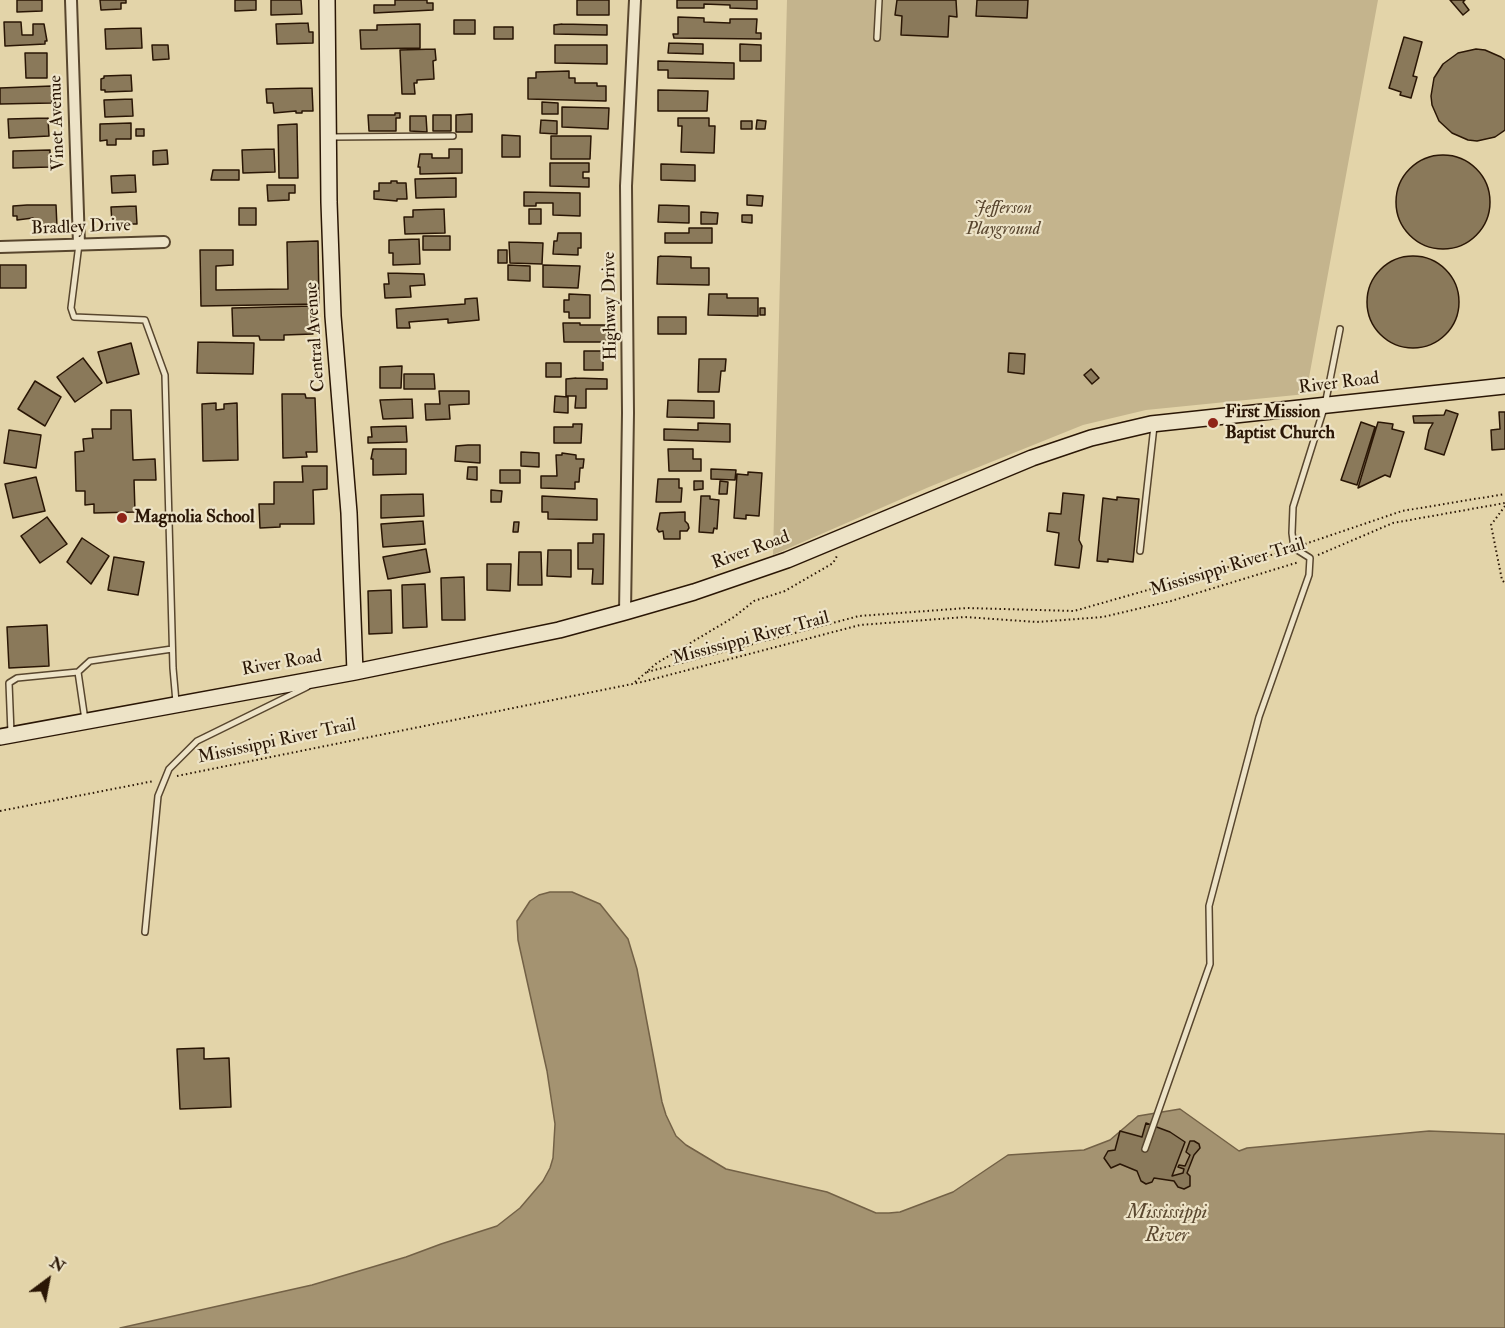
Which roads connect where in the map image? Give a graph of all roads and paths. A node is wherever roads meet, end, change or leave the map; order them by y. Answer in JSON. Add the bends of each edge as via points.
{"nodes":[{"id":1,"x":71,"y":0,"type":"edge"},
{"id":2,"x":327,"y":0,"type":"edge"},
{"id":3,"x":635,"y":0,"type":"edge"},
{"id":4,"x":879,"y":0,"type":"edge"},
{"id":5,"x":877,"y":38,"type":"dead end"},
{"id":6,"x":453,"y":136,"type":"dead end"},
{"id":7,"x":329,"y":137,"type":"junction"},
{"id":8,"x":164,"y":242,"type":"dead end"},
{"id":9,"x":79,"y":244,"type":"junction"},
{"id":10,"x":0,"y":247,"type":"edge"},
{"id":11,"x":1340,"y":329,"type":"dead end"},
{"id":12,"x":1505,"y":386,"type":"edge"},
{"id":13,"x":1325,"y":405,"type":"junction"},
{"id":14,"x":1154,"y":424,"type":"junction"},
{"id":15,"x":1505,"y":494,"type":"edge"},
{"id":16,"x":1505,"y":504,"type":"edge"},
{"id":17,"x":848,"y":535,"type":"junction"},
{"id":18,"x":1294,"y":548,"type":"junction"},
{"id":19,"x":1140,"y":551,"type":"dead end"},
{"id":20,"x":1310,"y":558,"type":"junction"},
{"id":21,"x":1505,"y":583,"type":"edge"},
{"id":22,"x":625,"y":612,"type":"junction"},
{"id":23,"x":172,"y":649,"type":"junction"},
{"id":24,"x":78,"y":672,"type":"junction"},
{"id":25,"x":355,"y":672,"type":"junction"},
{"id":26,"x":647,"y":672,"type":"junction"},
{"id":27,"x":333,"y":675,"type":"junction"},
{"id":28,"x":633,"y":684,"type":"junction"},
{"id":29,"x":176,"y":704,"type":"junction"},
{"id":30,"x":86,"y":721,"type":"junction"},
{"id":31,"x":5,"y":736,"type":"edge"},
{"id":32,"x":165,"y":779,"type":"junction"},
{"id":33,"x":0,"y":811,"type":"edge"},
{"id":34,"x":145,"y":932,"type":"dead end"},
{"id":35,"x":1145,"y":1149,"type":"dead end"}],
"edges":[{"from":1,"to":9,"type":"street","name":"Vinet Avenue"},
{"from":2,"to":7,"type":"main road","name":"Central Avenue"},
{"from":3,"to":22,"type":"street","name":"Highway Drive","via":[[626,186]]},
{"from":4,"to":5,"type":"lane"},
{"from":6,"to":7,"type":"lane"},
{"from":7,"to":25,"type":"main road","name":"Central Avenue","via":[[333,316],[349,513]]},
{"from":8,"to":9,"type":"street","name":"Bradley Drive"},
{"from":9,"to":10,"type":"street","name":"Bradley Drive"},
{"from":9,"to":23,"type":"lane","via":[[71,308],[74,317],[145,320],[165,375]]},
{"from":11,"to":13,"type":"lane"},
{"from":12,"to":13,"type":"main road","name":"River Road"},
{"from":13,"to":14,"type":"main road","name":"River Road"},
{"from":13,"to":18,"type":"lane","via":[[1293,507]]},
{"from":14,"to":17,"type":"main road","name":"River Road","via":[[1091,438],[1032,458]]},
{"from":14,"to":19,"type":"lane"},
{"from":15,"to":18,"type":"path","via":[[1402,511]]},
{"from":16,"to":20,"type":"path","name":"Mississippi River Trail","via":[[1394,524]]},
{"from":16,"to":21,"type":"path","via":[[1491,525]]},
{"from":17,"to":22,"type":"main road","name":"River Road","via":[[735,578]]},
{"from":17,"to":26,"type":"path","via":[[833,563],[785,591],[754,602]]},
{"from":18,"to":20,"type":"lane"},
{"from":18,"to":26,"type":"path","via":[[1074,611],[967,608],[859,616]]},
{"from":20,"to":28,"type":"path","name":"Mississippi River Trail","via":[[1103,618],[1037,622],[965,617],[860,625]]},
{"from":20,"to":35,"type":"lane","via":[[1309,575],[1259,717],[1209,906],[1210,964]]},
{"from":22,"to":25,"type":"main road","name":"River Road","via":[[559,630]]},
{"from":23,"to":24,"type":"lane","via":[[90,661]]},
{"from":23,"to":29,"type":"lane"},
{"from":24,"to":30,"type":"lane"},
{"from":24,"to":31,"type":"lane","via":[[17,678],[9,683]]},
{"from":25,"to":27,"type":"main road","name":"River Road"},
{"from":26,"to":28,"type":"path"},
{"from":27,"to":29,"type":"main road","name":"River Road"},
{"from":27,"to":32,"type":"lane","via":[[197,741]]},
{"from":28,"to":32,"type":"path","name":"Mississippi River Trail"},
{"from":29,"to":30,"type":"main road","name":"River Road"},
{"from":30,"to":31,"type":"main road","name":"River Road"},
{"from":32,"to":33,"type":"path","name":"Mississippi River Trail"},
{"from":32,"to":34,"type":"lane","via":[[158,796]]}]}
